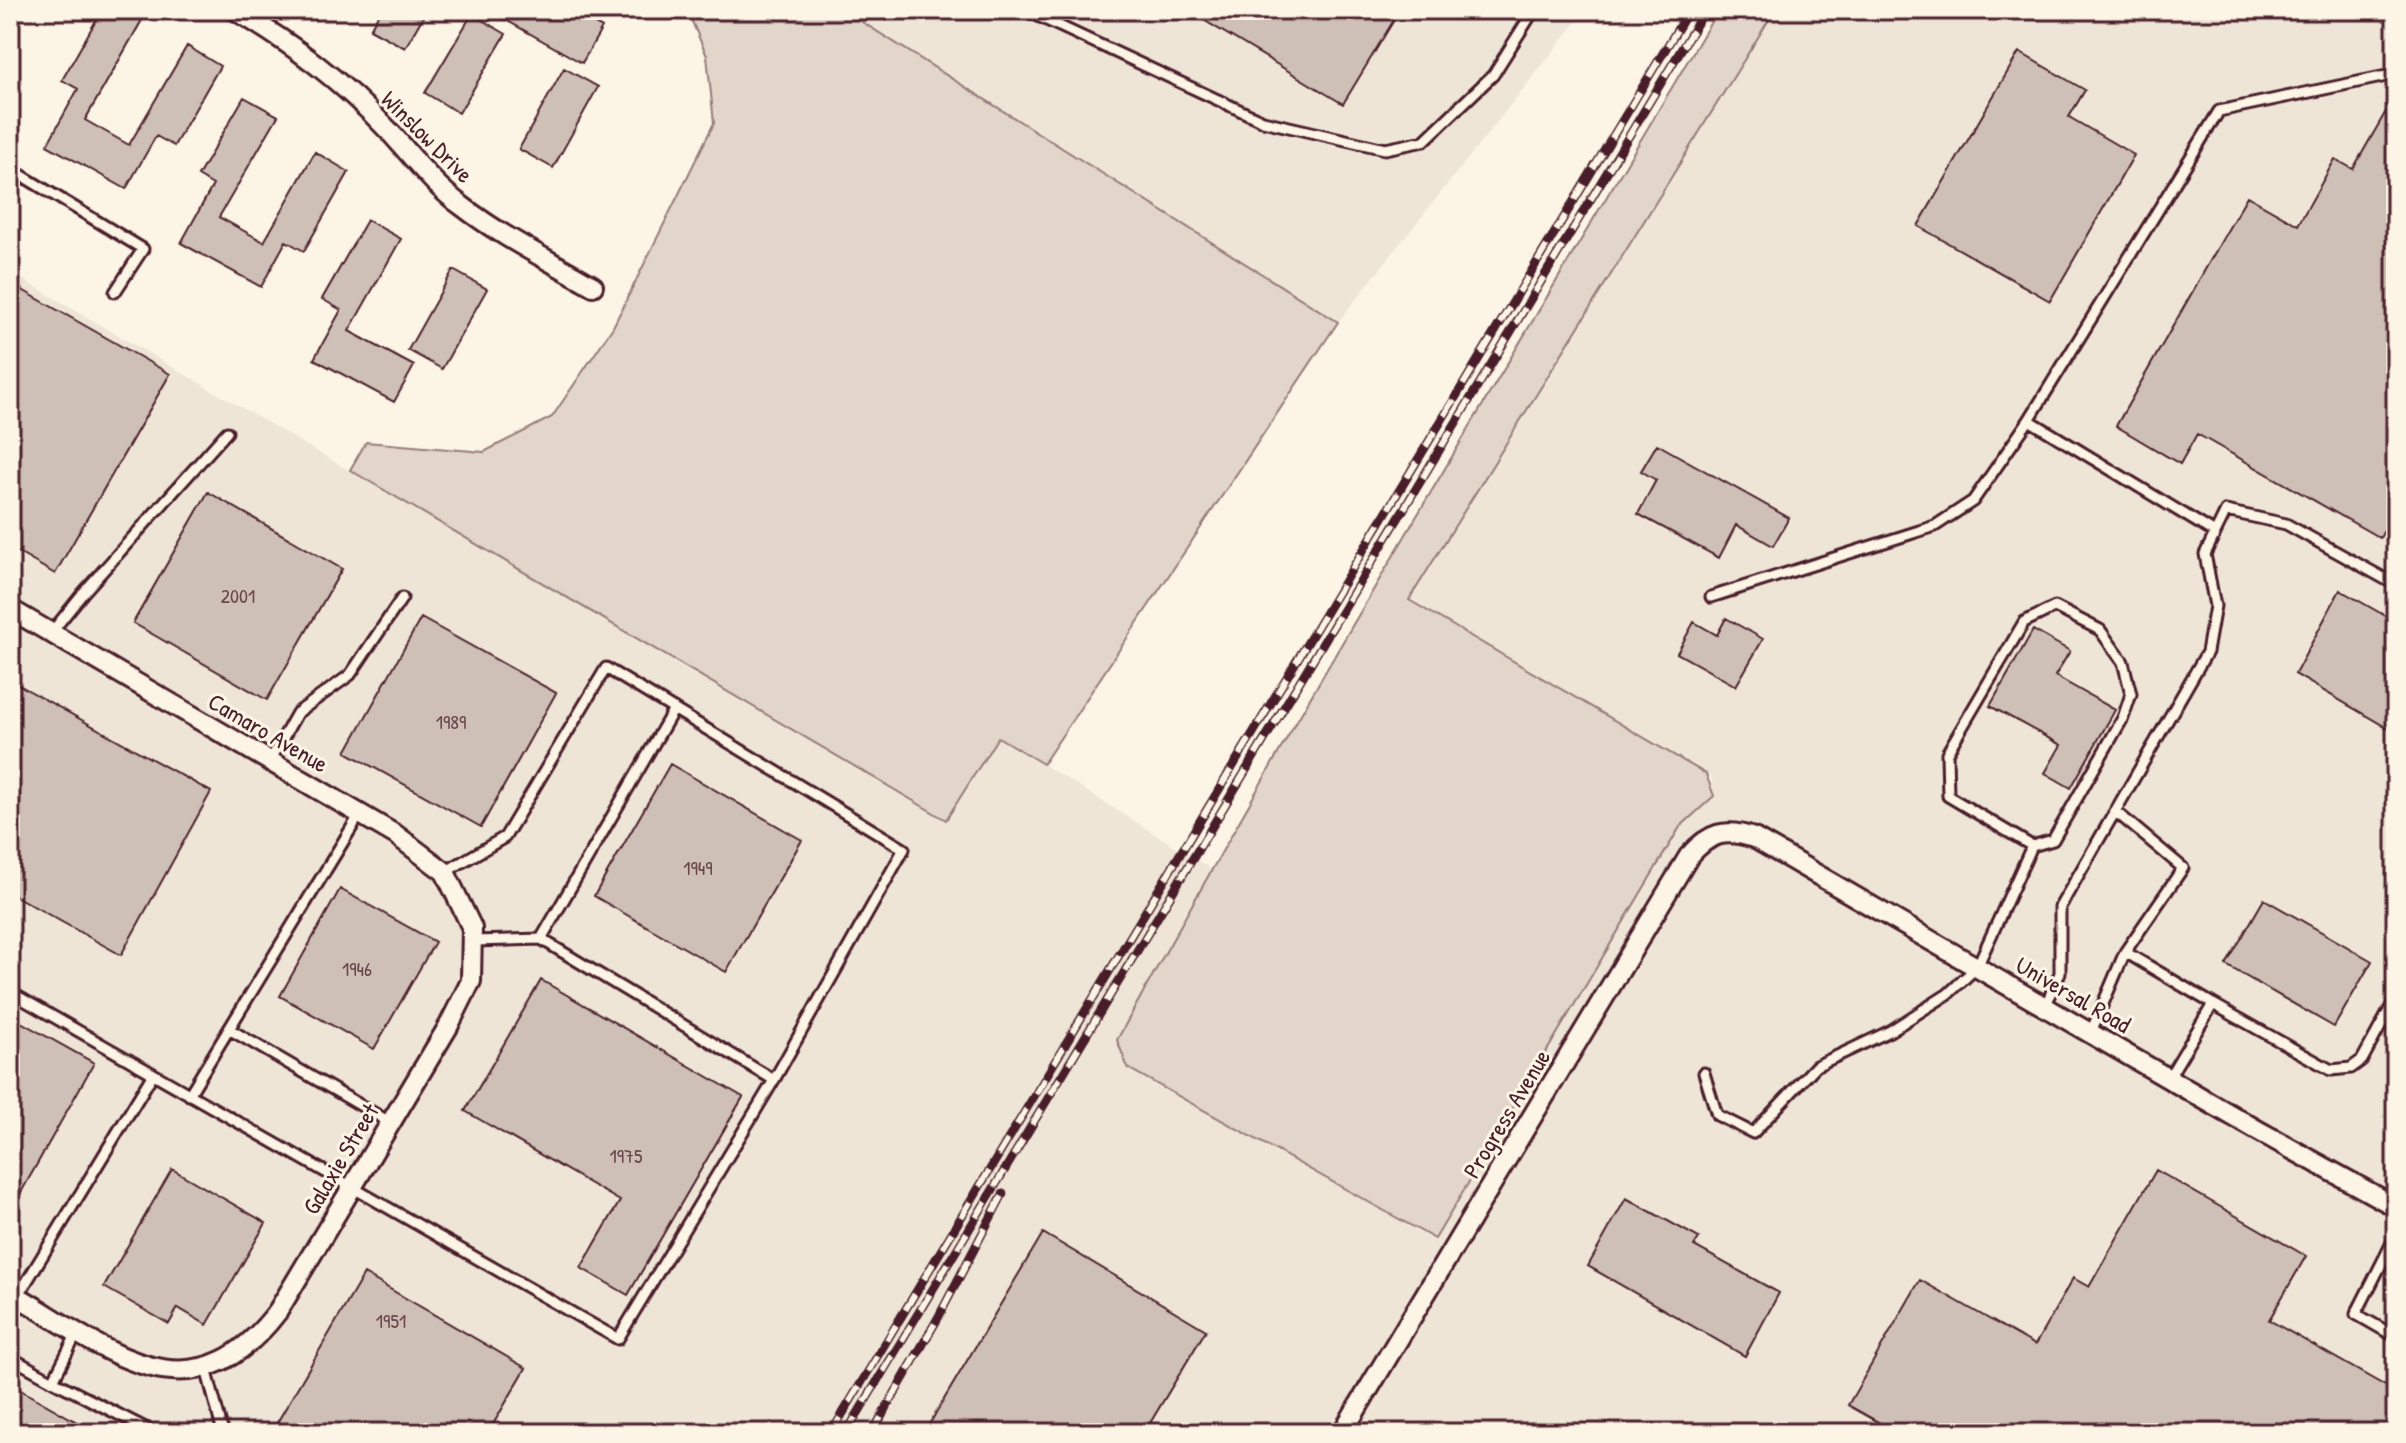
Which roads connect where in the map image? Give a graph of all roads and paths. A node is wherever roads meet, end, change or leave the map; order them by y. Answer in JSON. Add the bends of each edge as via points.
{"nodes":[{"id":1,"x":235,"y":10,"type":"edge"},
{"id":2,"x":1025,"y":10,"type":"edge"},
{"id":3,"x":1534,"y":10,"type":"edge"},
{"id":4,"x":2396,"y":74,"type":"edge"},
{"id":5,"x":10,"y":192,"type":"edge"},
{"id":6,"x":593,"y":286,"type":"dead end"},
{"id":7,"x":115,"y":292,"type":"dead end"},
{"id":8,"x":2029,"y":420,"type":"junction"},
{"id":9,"x":227,"y":432,"type":"dead end"},
{"id":10,"x":2215,"y":533,"type":"junction"},
{"id":11,"x":2396,"y":585,"type":"edge"},
{"id":12,"x":1711,"y":597,"type":"dead end"},
{"id":13,"x":402,"y":598,"type":"dead end"},
{"id":14,"x":10,"y":609,"type":"edge"},
{"id":15,"x":51,"y":633,"type":"junction"},
{"id":16,"x":674,"y":709,"type":"junction"},
{"id":17,"x":270,"y":761,"type":"junction"},
{"id":18,"x":2115,"y":811,"type":"junction"},
{"id":19,"x":360,"y":814,"type":"junction"},
{"id":20,"x":1723,"y":833,"type":"joint"},
{"id":21,"x":2032,"y":846,"type":"junction"},
{"id":22,"x":445,"y":872,"type":"junction"},
{"id":23,"x":472,"y":935,"type":"junction"},
{"id":24,"x":541,"y":939,"type":"junction"},
{"id":25,"x":2125,"y":952,"type":"junction"},
{"id":26,"x":1977,"y":967,"type":"junction"},
{"id":27,"x":10,"y":998,"type":"edge"},
{"id":28,"x":2396,"y":998,"type":"edge"},
{"id":29,"x":2213,"y":1004,"type":"junction"},
{"id":30,"x":2045,"y":1007,"type":"junction"},
{"id":31,"x":229,"y":1029,"type":"junction"},
{"id":32,"x":2091,"y":1032,"type":"junction"},
{"id":33,"x":1704,"y":1073,"type":"dead end"},
{"id":34,"x":153,"y":1074,"type":"junction"},
{"id":35,"x":2168,"y":1079,"type":"junction"},
{"id":36,"x":774,"y":1080,"type":"junction"},
{"id":37,"x":189,"y":1095,"type":"junction"},
{"id":38,"x":391,"y":1123,"type":"junction"},
{"id":39,"x":351,"y":1189,"type":"junction"},
{"id":40,"x":2396,"y":1207,"type":"edge"},
{"id":41,"x":2396,"y":1235,"type":"edge"},
{"id":42,"x":14,"y":1294,"type":"edge"},
{"id":43,"x":78,"y":1331,"type":"junction"},
{"id":44,"x":2396,"y":1337,"type":"edge"},
{"id":45,"x":10,"y":1357,"type":"edge"},
{"id":46,"x":197,"y":1369,"type":"junction"},
{"id":47,"x":53,"y":1381,"type":"junction"},
{"id":48,"x":155,"y":1433,"type":"edge"},
{"id":49,"x":223,"y":1433,"type":"edge"},
{"id":50,"x":1342,"y":1433,"type":"edge"}],
"edges":[{"from":1,"to":6,"type":"street","name":"Winslow Drive","via":[[329,73],[462,206]]},
{"from":2,"to":3,"type":"lane","via":[[1263,121],[1385,149],[1424,141],[1493,75]]},
{"from":4,"to":8,"type":"lane","via":[[2219,111]]},
{"from":5,"to":7,"type":"lane","via":[[21,175],[143,249]]},
{"from":8,"to":10,"type":"lane"},
{"from":8,"to":12,"type":"lane","via":[[1973,501],[1935,526]]},
{"from":9,"to":15,"type":"lane"},
{"from":10,"to":11,"type":"lane","via":[[2226,511],[2286,524]]},
{"from":10,"to":18,"type":"lane","via":[[2205,554],[2215,606],[2207,652]]},
{"from":13,"to":17,"type":"lane","via":[[350,675],[297,713]]},
{"from":14,"to":15,"type":"street","name":"Camaro Avenue"},
{"from":15,"to":17,"type":"street","name":"Camaro Avenue"},
{"from":16,"to":22,"type":"lane","via":[[606,668],[505,837]]},
{"from":16,"to":24,"type":"lane"},
{"from":16,"to":36,"type":"lane","via":[[904,849]]},
{"from":17,"to":19,"type":"street","name":"Camaro Avenue"},
{"from":18,"to":25,"type":"lane","via":[[2183,868]]},
{"from":18,"to":30,"type":"lane","via":[[2060,907],[2060,973]]},
{"from":19,"to":22,"type":"street","name":"Camaro Avenue"},
{"from":19,"to":31,"type":"lane"},
{"from":20,"to":26,"type":"street","name":"Universal Road","via":[[1754,838]]},
{"from":20,"to":50,"type":"street","name":"Progress Avenue","via":[[1703,840],[1689,856]]},
{"from":21,"to":21,"type":"lane","via":[[1948,796],[1947,753],[2024,622],[2055,607],[2100,630],[2123,662],[2131,694],[2123,718],[2053,840]]},
{"from":21,"to":26,"type":"lane"},
{"from":22,"to":23,"type":"street","name":"Camaro Avenue"},
{"from":23,"to":24,"type":"lane"},
{"from":23,"to":38,"type":"street","name":"Galaxie Street","via":[[471,981]]},
{"from":24,"to":36,"type":"lane"},
{"from":25,"to":29,"type":"lane"},
{"from":25,"to":32,"type":"lane"},
{"from":26,"to":30,"type":"street","name":"Universal Road"},
{"from":26,"to":33,"type":"lane","via":[[1948,994],[1890,1031],[1816,1066],[1753,1133],[1717,1115]]},
{"from":27,"to":34,"type":"lane","via":[[17,996]]},
{"from":28,"to":29,"type":"lane","via":[[2362,1060],[2351,1068],[2331,1070]]},
{"from":29,"to":35,"type":"lane"},
{"from":30,"to":32,"type":"street","name":"Universal Road"},
{"from":31,"to":37,"type":"lane"},
{"from":31,"to":38,"type":"lane"},
{"from":32,"to":35,"type":"street","name":"Universal Road"},
{"from":34,"to":37,"type":"lane"},
{"from":34,"to":42,"type":"lane"},
{"from":35,"to":40,"type":"street","name":"Universal Road"},
{"from":36,"to":39,"type":"lane","via":[[618,1339]]},
{"from":37,"to":39,"type":"lane"},
{"from":38,"to":39,"type":"street","name":"Galaxie Street"},
{"from":39,"to":46,"type":"street","name":"Galaxie Street","via":[[261,1333],[241,1351]]},
{"from":41,"to":44,"type":"lane","via":[[2356,1314]]},
{"from":42,"to":43,"type":"street"},
{"from":43,"to":46,"type":"street","via":[[139,1364]]},
{"from":43,"to":47,"type":"lane"},
{"from":45,"to":47,"type":"lane"},
{"from":46,"to":49,"type":"lane"},
{"from":47,"to":48,"type":"lane"}]}
